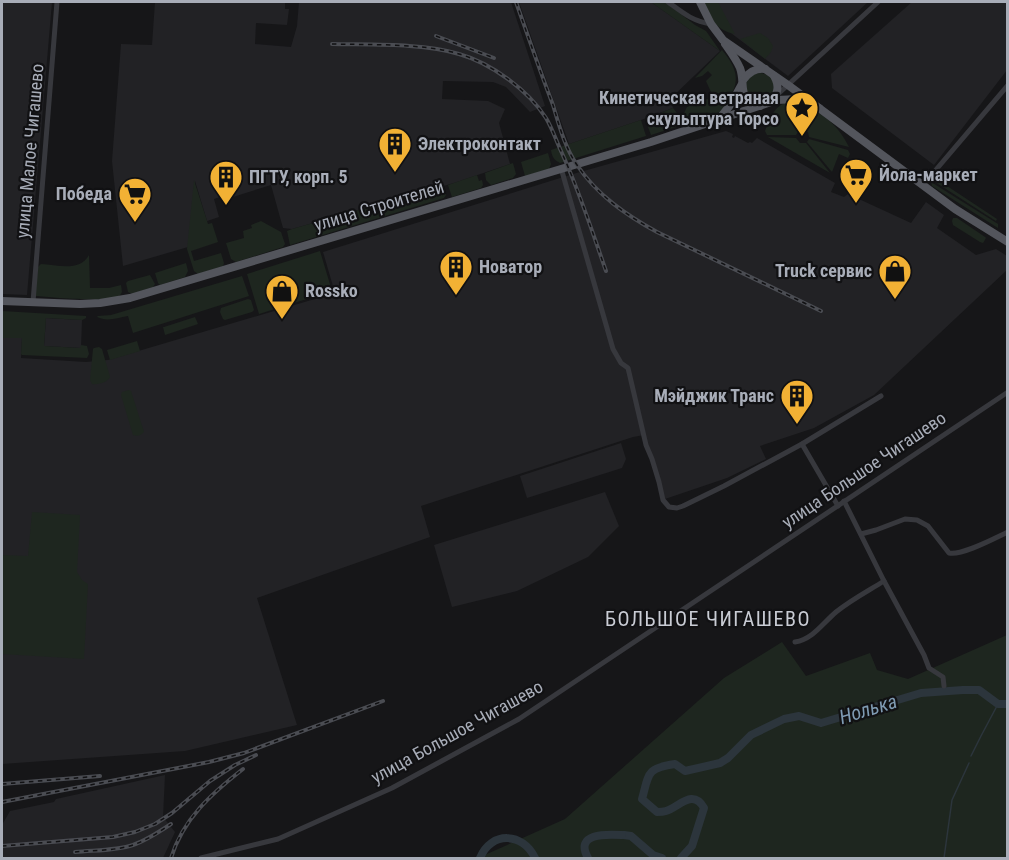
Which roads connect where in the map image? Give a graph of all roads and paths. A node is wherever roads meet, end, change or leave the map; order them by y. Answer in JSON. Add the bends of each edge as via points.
{"nodes":[{"id":1,"x":57,"y":2,"type":"edge"},
{"id":2,"x":668,"y":2,"type":"edge"},
{"id":3,"x":700,"y":2,"type":"edge"},
{"id":4,"x":878,"y":2,"type":"edge"},
{"id":5,"x":711,"y":24,"type":"junction"},
{"id":6,"x":723,"y":40,"type":"junction"},
{"id":7,"x":768,"y":72,"type":"junction"},
{"id":8,"x":743,"y":82,"type":"junction"},
{"id":9,"x":788,"y":85,"type":"junction"},
{"id":10,"x":1008,"y":85,"type":"edge"},
{"id":11,"x":768,"y":102,"type":"junction"},
{"id":12,"x":819,"y":108,"type":"junction"},
{"id":13,"x":718,"y":120,"type":"junction"},
{"id":14,"x":561,"y":168,"type":"junction"},
{"id":15,"x":923,"y":185,"type":"junction"},
{"id":16,"x":1008,"y":242,"type":"edge"},
{"id":17,"x":2,"y":301,"type":"edge"},
{"id":18,"x":33,"y":302,"type":"junction"},
{"id":19,"x":1008,"y":392,"type":"edge"},
{"id":20,"x":880,"y":396,"type":"dead end"},
{"id":21,"x":802,"y":444,"type":"junction"},
{"id":22,"x":844,"y":501,"type":"junction"},
{"id":23,"x":838,"y":506,"type":"junction"},
{"id":24,"x":1008,"y":532,"type":"edge"},
{"id":25,"x":861,"y":534,"type":"junction"},
{"id":26,"x":884,"y":581,"type":"junction"},
{"id":27,"x":795,"y":642,"type":"dead end"},
{"id":28,"x":944,"y":686,"type":"dead end"},
{"id":29,"x":201,"y":858,"type":"edge"}],
"edges":[{"from":1,"to":18,"type":"street","name":"улица Малое Чигашево"},
{"from":2,"to":5,"type":"street","via":[[690,18]]},
{"from":3,"to":5,"type":"main road"},
{"from":4,"to":9,"type":"street","name":"улица Строителей"},
{"from":5,"to":6,"type":"main road"},
{"from":6,"to":7,"type":"main road"},
{"from":6,"to":8,"type":"main road","via":[[740,68]]},
{"from":7,"to":8,"type":"main road","via":[[755,70]]},
{"from":7,"to":9,"type":"main road"},
{"from":7,"to":11,"type":"main road","via":[[778,88]]},
{"from":8,"to":11,"type":"main road","via":[[747,100],[756,105]]},
{"from":8,"to":13,"type":"main road"},
{"from":9,"to":11,"type":"street","name":"улица Строителей"},
{"from":9,"to":12,"type":"main road"},
{"from":10,"to":15,"type":"street"},
{"from":11,"to":12,"type":"main road","via":[[792,99]]},
{"from":11,"to":13,"type":"main road","name":"улица Строителей"},
{"from":12,"to":15,"type":"main road"},
{"from":13,"to":14,"type":"main road","name":"улица Строителей"},
{"from":14,"to":18,"type":"main road","name":"улица Строителей","via":[[130,298],[100,303]]},
{"from":14,"to":21,"type":"street","via":[[613,349],[628,368],[642,434],[665,504],[673,508],[683,506]]},
{"from":15,"to":16,"type":"main road"},
{"from":17,"to":18,"type":"main road","name":"улица Строителей"},
{"from":19,"to":22,"type":"street","name":"улица Большое Чигашево"},
{"from":20,"to":21,"type":"street"},
{"from":21,"to":23,"type":"street"},
{"from":22,"to":23,"type":"street","name":"улица Большое Чигашево"},
{"from":22,"to":25,"type":"street"},
{"from":23,"to":29,"type":"street","name":"улица Большое Чигашево","via":[[519,719],[392,788],[278,839]]},
{"from":24,"to":25,"type":"street","via":[[953,554],[928,526],[917,520],[905,519]]},
{"from":25,"to":26,"type":"street"},
{"from":26,"to":27,"type":"street","via":[[837,612],[803,641]]},
{"from":26,"to":28,"type":"street","via":[[929,668],[943,677]]}]}
